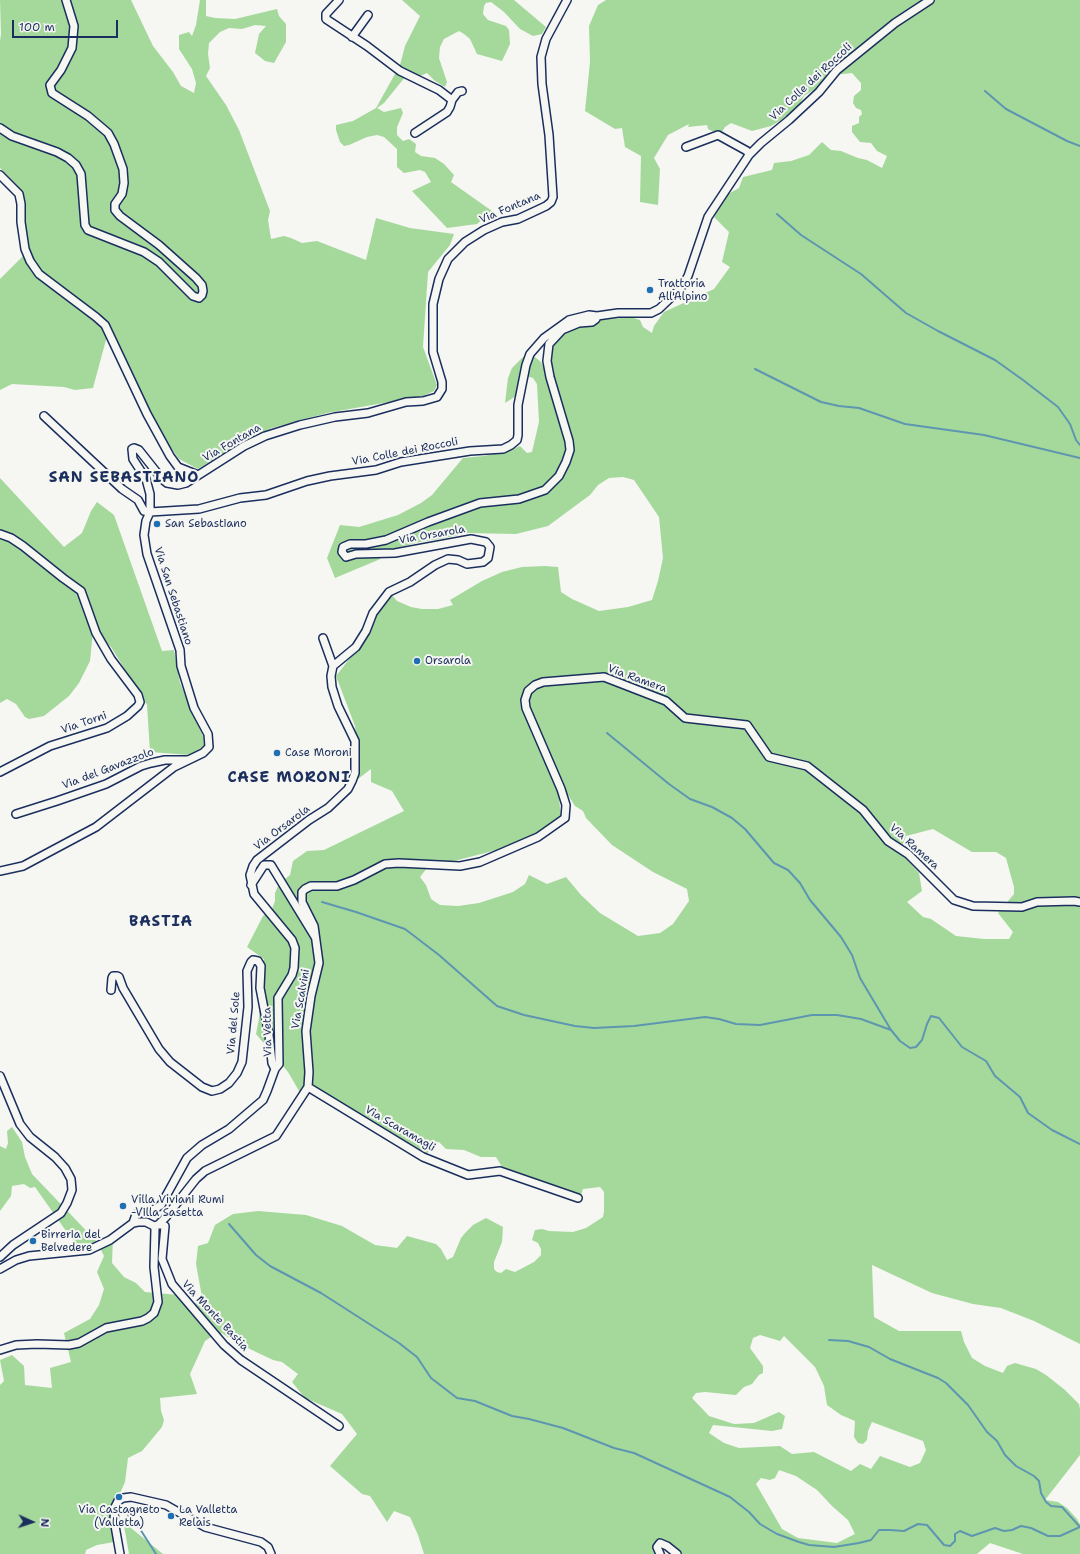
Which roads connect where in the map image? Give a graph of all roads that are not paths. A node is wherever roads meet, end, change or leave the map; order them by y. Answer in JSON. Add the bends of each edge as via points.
{"nodes":[{"id":1,"x":66,"y":0,"type":"edge"},
{"id":2,"x":339,"y":0,"type":"edge"},
{"id":3,"x":566,"y":0,"type":"edge"},
{"id":4,"x":930,"y":0,"type":"edge"},
{"id":5,"x":368,"y":15,"type":"dead end"},
{"id":6,"x":352,"y":37,"type":"junction"},
{"id":7,"x":462,"y":91,"type":"dead end"},
{"id":8,"x":452,"y":100,"type":"junction"},
{"id":9,"x":0,"y":128,"type":"edge"},
{"id":10,"x":415,"y":133,"type":"dead end"},
{"id":11,"x":686,"y":147,"type":"dead end"},
{"id":12,"x":749,"y":155,"type":"junction"},
{"id":13,"x":0,"y":175,"type":"edge"},
{"id":14,"x":597,"y":316,"type":"junction"},
{"id":15,"x":44,"y":416,"type":"dead end"},
{"id":16,"x":198,"y":475,"type":"junction"},
{"id":17,"x":188,"y":482,"type":"joint"},
{"id":18,"x":150,"y":512,"type":"junction"},
{"id":19,"x":0,"y":534,"type":"edge"},
{"id":20,"x":323,"y":638,"type":"dead end"},
{"id":21,"x":333,"y":666,"type":"junction"},
{"id":22,"x":187,"y":760,"type":"junction"},
{"id":23,"x":0,"y":772,"type":"edge"},
{"id":24,"x":16,"y":814,"type":"dead end"},
{"id":25,"x":0,"y":871,"type":"edge"},
{"id":26,"x":251,"y":885,"type":"junction"},
{"id":27,"x":1080,"y":902,"type":"edge"},
{"id":28,"x":315,"y":937,"type":"junction"},
{"id":29,"x":111,"y":990,"type":"dead end"},
{"id":30,"x":275,"y":1069,"type":"junction"},
{"id":31,"x":0,"y":1076,"type":"edge"},
{"id":32,"x":308,"y":1087,"type":"junction"},
{"id":33,"x":578,"y":1198,"type":"dead end"},
{"id":34,"x":133,"y":1223,"type":"junction"},
{"id":35,"x":156,"y":1225,"type":"junction"},
{"id":36,"x":0,"y":1257,"type":"edge"},
{"id":37,"x":0,"y":1269,"type":"edge"},
{"id":38,"x":0,"y":1350,"type":"edge"},
{"id":39,"x":339,"y":1426,"type":"dead end"},
{"id":40,"x":120,"y":1554,"type":"edge"},
{"id":41,"x":272,"y":1554,"type":"edge"},
{"id":42,"x":660,"y":1554,"type":"edge"},
{"id":43,"x":677,"y":1554,"type":"edge"}],
"edges":[{"from":1,"to":9,"type":"street","via":[[74,26],[72,48],[50,85],[52,93],[88,116],[108,133],[123,169],[122,194],[115,204],[115,210],[160,245],[196,278],[204,290],[202,295],[199,298],[193,296],[159,262],[144,252],[88,230],[85,224],[81,174],[76,166],[57,152],[12,136]]},
{"from":2,"to":6,"type":"street","via":[[325,18]]},
{"from":3,"to":16,"type":"street","name":"Via Fontana","via":[[546,39],[541,57],[553,197],[546,206],[518,219],[502,222],[484,230],[465,242],[448,259],[439,279],[433,304],[433,352],[442,382],[442,389],[437,397],[406,402],[368,413],[335,417],[265,436]]},
{"from":4,"to":12,"type":"street","name":"Via Colle dei Roccoli","via":[[895,23],[837,70],[819,92]]},
{"from":5,"to":6,"type":"street"},
{"from":6,"to":8,"type":"street","via":[[400,71],[439,90]]},
{"from":7,"to":8,"type":"street"},
{"from":8,"to":10,"type":"street","via":[[447,112]]},
{"from":11,"to":12,"type":"street","via":[[718,135],[747,151]]},
{"from":12,"to":14,"type":"street","name":"Via Colle dei Roccoli","via":[[708,218],[694,263],[680,289],[655,312],[611,313]]},
{"from":13,"to":16,"type":"street","via":[[18,194],[25,249],[30,261],[39,274],[105,325],[170,456],[178,467]]},
{"from":14,"to":18,"type":"street","name":"Via Colle dei Roccoli","via":[[589,315],[569,320],[544,338],[530,354],[520,397],[518,435],[511,445],[503,450],[470,451],[401,462],[376,470],[307,481],[266,495],[240,498],[198,509]]},
{"from":14,"to":21,"type":"street","name":"Via Orsarola","via":[[592,322],[578,323],[562,330],[549,344],[549,372],[570,450],[559,476],[545,490],[519,499],[480,503],[386,540],[344,547],[342,552],[346,557],[356,554],[395,553],[471,539],[486,542],[490,547],[488,558],[483,562],[467,564],[448,559],[389,592],[373,613],[356,647]]},
{"from":15,"to":18,"type":"street","via":[[122,489],[138,500],[144,511]]},
{"from":16,"to":17,"type":"street","name":"Via Fontana"},
{"from":17,"to":18,"type":"street","name":"Via San Sebastiano","via":[[178,485],[167,483],[139,450],[132,449],[132,459],[146,479],[150,494]]},
{"from":18,"to":22,"type":"street","name":"Via San Sebastiano","via":[[144,535],[147,554],[180,650],[181,666],[194,708],[208,734],[209,747],[203,753]]},
{"from":19,"to":23,"type":"street","name":"Via Torni","via":[[23,546],[81,591],[96,633],[111,659],[138,695],[140,702],[118,722],[107,728],[50,746]]},
{"from":20,"to":21,"type":"street"},
{"from":21,"to":26,"type":"street","name":"Via Orsarola","via":[[332,687],[355,741],[355,773],[348,789],[328,808],[257,860],[252,866]]},
{"from":22,"to":24,"type":"street","name":"Via del Gavazzolo","via":[[165,760],[146,764],[106,784]]},
{"from":22,"to":25,"type":"street","name":"Via San Sebastiano","via":[[174,767],[96,827],[23,866]]},
{"from":26,"to":28,"type":"street","name":"Via Scalvini","via":[[264,865],[271,865]]},
{"from":26,"to":30,"type":"street","name":"Via Vetta","via":[[254,894],[292,940],[295,948],[292,975],[278,998],[279,1064]]},
{"from":27,"to":28,"type":"street","name":"Via Ramera","via":[[1037,902],[1015,907],[973,906],[954,900],[908,854],[888,841],[863,810],[807,766],[769,757],[748,725],[684,718],[666,701],[604,677],[535,684],[528,691],[525,700],[526,708],[561,789],[566,805],[565,818],[538,837],[480,862],[460,866],[384,864],[337,886],[308,886],[302,892],[302,902],[314,926]]},
{"from":28,"to":32,"type":"street","name":"Via Scalvini","via":[[318,970],[306,1031]]},
{"from":29,"to":30,"type":"street","name":"Via del Sole","via":[[112,976],[119,977],[159,1049],[170,1062],[202,1087],[212,1091],[228,1084],[242,1062],[248,972],[251,962],[258,961],[261,966],[260,988]]},
{"from":30,"to":34,"type":"street","name":"Via Vetta","via":[[263,1100],[229,1129],[202,1145],[187,1158],[161,1205],[136,1214]]},
{"from":31,"to":36,"type":"street","via":[[20,1124],[30,1137],[65,1168],[72,1190],[61,1213],[12,1245]]},
{"from":32,"to":33,"type":"street","name":"Via Scaramagli","via":[[429,1159],[468,1175],[500,1171]]},
{"from":32,"to":35,"type":"street","via":[[276,1136],[205,1171],[166,1217]]},
{"from":34,"to":35,"type":"street","via":[[146,1222]]},
{"from":34,"to":37,"type":"street","via":[[110,1240],[89,1250],[29,1256]]},
{"from":35,"to":38,"type":"street","via":[[154,1268],[158,1302],[154,1313],[148,1318],[106,1328],[79,1343],[16,1345]]},
{"from":35,"to":39,"type":"street","name":"Via Monte Bastia","via":[[165,1226],[162,1259],[172,1284],[224,1345],[241,1360]]},
{"from":40,"to":41,"type":"street","via":[[114,1520],[115,1507],[118,1501],[131,1497],[166,1506],[205,1527],[261,1542]]},
{"from":42,"to":43,"type":"street","via":[[657,1547],[660,1543]]}]}
